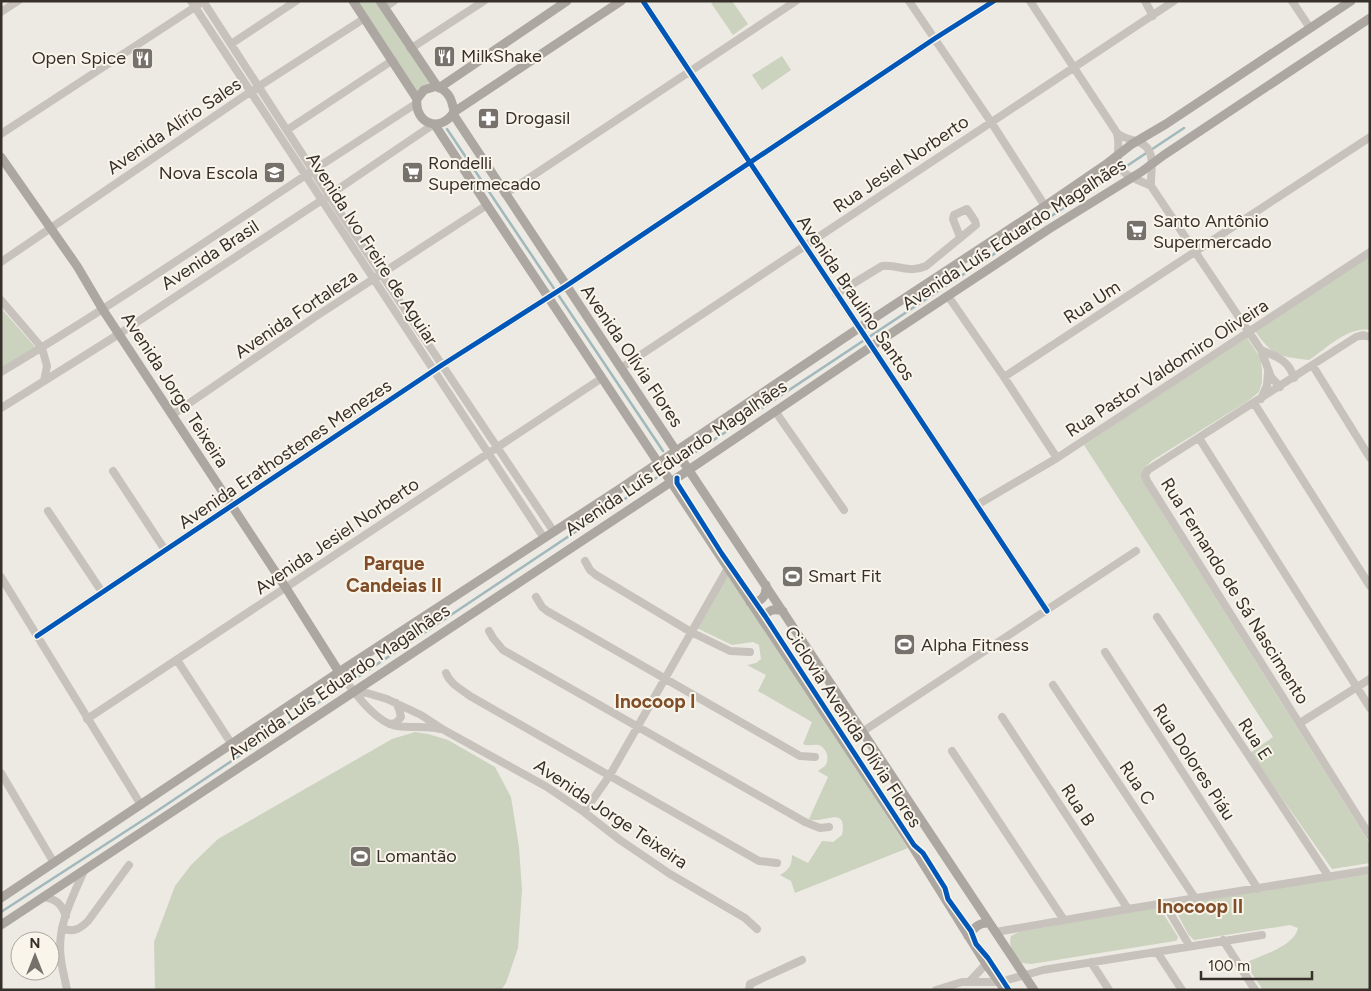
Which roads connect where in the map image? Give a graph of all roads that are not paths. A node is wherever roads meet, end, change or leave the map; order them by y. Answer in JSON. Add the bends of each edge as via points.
{"nodes":[{"id":1,"x":18,"y":1,"type":"edge"},
{"id":2,"x":203,"y":1,"type":"edge"},
{"id":3,"x":296,"y":1,"type":"edge"},
{"id":4,"x":353,"y":1,"type":"edge"},
{"id":5,"x":394,"y":1,"type":"edge"},
{"id":6,"x":484,"y":1,"type":"edge"},
{"id":7,"x":567,"y":1,"type":"edge"},
{"id":8,"x":621,"y":1,"type":"edge"},
{"id":9,"x":643,"y":1,"type":"edge"},
{"id":10,"x":796,"y":1,"type":"edge"},
{"id":11,"x":909,"y":1,"type":"edge"},
{"id":12,"x":994,"y":1,"type":"edge"},
{"id":13,"x":1030,"y":1,"type":"edge"},
{"id":14,"x":1145,"y":1,"type":"edge"},
{"id":15,"x":1174,"y":1,"type":"edge"},
{"id":16,"x":1292,"y":1,"type":"edge"},
{"id":17,"x":1351,"y":1,"type":"edge"},
{"id":18,"x":193,"y":4,"type":"edge"},
{"id":19,"x":382,"y":5,"type":"edge"},
{"id":20,"x":2,"y":9,"type":"edge"},
{"id":21,"x":1153,"y":16,"type":"junction"},
{"id":22,"x":365,"y":18,"type":"junction"},
{"id":23,"x":1370,"y":18,"type":"edge"},
{"id":24,"x":1310,"y":28,"type":"junction"},
{"id":25,"x":934,"y":39,"type":"junction"},
{"id":26,"x":231,"y":44,"type":"junction"},
{"id":27,"x":410,"y":49,"type":"junction"},
{"id":28,"x":393,"y":60,"type":"junction"},
{"id":29,"x":1074,"y":67,"type":"junction"},
{"id":30,"x":690,"y":72,"type":"junction"},
{"id":31,"x":259,"y":87,"type":"junction"},
{"id":32,"x":438,"y":87,"type":"junction"},
{"id":33,"x":250,"y":92,"type":"junction"},
{"id":34,"x":417,"y":101,"type":"junction"},
{"id":35,"x":453,"y":113,"type":"junction"},
{"id":36,"x":991,"y":122,"type":"junction"},
{"id":37,"x":433,"y":124,"type":"junction"},
{"id":38,"x":287,"y":130,"type":"junction"},
{"id":39,"x":1117,"y":133,"type":"junction"},
{"id":40,"x":1,"y":134,"type":"edge"},
{"id":41,"x":1370,"y":137,"type":"edge"},
{"id":42,"x":1139,"y":143,"type":"junction"},
{"id":43,"x":1,"y":157,"type":"edge"},
{"id":44,"x":1118,"y":159,"type":"junction"},
{"id":45,"x":1152,"y":161,"type":"junction"},
{"id":46,"x":750,"y":163,"type":"junction"},
{"id":47,"x":314,"y":170,"type":"junction"},
{"id":48,"x":306,"y":175,"type":"junction"},
{"id":49,"x":1129,"y":176,"type":"junction"},
{"id":50,"x":1151,"y":186,"type":"junction"},
{"id":51,"x":330,"y":194,"type":"junction"},
{"id":52,"x":505,"y":194,"type":"junction"},
{"id":53,"x":322,"y":200,"type":"junction"},
{"id":54,"x":487,"y":205,"type":"junction"},
{"id":55,"x":1045,"y":206,"type":"junction"},
{"id":56,"x":50,"y":227,"type":"junction"},
{"id":57,"x":960,"y":237,"type":"dead end"},
{"id":58,"x":804,"y":246,"type":"junction"},
{"id":59,"x":1196,"y":252,"type":"junction"},
{"id":60,"x":1370,"y":252,"type":"edge"},
{"id":61,"x":1,"y":262,"type":"edge"},
{"id":62,"x":383,"y":274,"type":"junction"},
{"id":63,"x":374,"y":280,"type":"junction"},
{"id":64,"x":566,"y":286,"type":"junction"},
{"id":65,"x":836,"y":294,"type":"junction"},
{"id":66,"x":948,"y":296,"type":"junction"},
{"id":67,"x":548,"y":297,"type":"junction"},
{"id":68,"x":1,"y":300,"type":"edge"},
{"id":69,"x":102,"y":308,"type":"junction"},
{"id":70,"x":860,"y":330,"type":"junction"},
{"id":71,"x":1249,"y":332,"type":"junction"},
{"id":72,"x":119,"y":334,"type":"junction"},
{"id":73,"x":1370,"y":337,"type":"edge"},
{"id":74,"x":870,"y":344,"type":"junction"},
{"id":75,"x":42,"y":348,"type":"junction"},
{"id":76,"x":1262,"y":350,"type":"junction"},
{"id":77,"x":1288,"y":363,"type":"junction"},
{"id":78,"x":442,"y":365,"type":"junction"},
{"id":79,"x":1311,"y":367,"type":"junction"},
{"id":80,"x":620,"y":368,"type":"junction"},
{"id":81,"x":1268,"y":370,"type":"junction"},
{"id":82,"x":1,"y":372,"type":"edge"},
{"id":83,"x":433,"y":372,"type":"junction"},
{"id":84,"x":1004,"y":377,"type":"junction"},
{"id":85,"x":602,"y":378,"type":"junction"},
{"id":86,"x":1294,"y":378,"type":"junction"},
{"id":87,"x":44,"y":381,"type":"junction"},
{"id":88,"x":1280,"y":387,"type":"junction"},
{"id":89,"x":1258,"y":401,"type":"junction"},
{"id":90,"x":1,"y":408,"type":"edge"},
{"id":91,"x":775,"y":411,"type":"junction"},
{"id":92,"x":172,"y":414,"type":"junction"},
{"id":93,"x":1199,"y":438,"type":"junction"},
{"id":94,"x":498,"y":447,"type":"junction"},
{"id":95,"x":676,"y":450,"type":"junction"},
{"id":96,"x":487,"y":454,"type":"junction"},
{"id":97,"x":1056,"y":458,"type":"junction"},
{"id":98,"x":1370,"y":458,"type":"edge"},
{"id":99,"x":658,"y":462,"type":"junction"},
{"id":100,"x":688,"y":470,"type":"junction"},
{"id":101,"x":112,"y":471,"type":"dead end"},
{"id":102,"x":671,"y":482,"type":"junction"},
{"id":103,"x":977,"y":505,"type":"junction"},
{"id":104,"x":232,"y":506,"type":"junction"},
{"id":105,"x":844,"y":510,"type":"dead end"},
{"id":106,"x":48,"y":512,"type":"dead end"},
{"id":107,"x":554,"y":532,"type":"junction"},
{"id":108,"x":544,"y":538,"type":"junction"},
{"id":109,"x":165,"y":550,"type":"junction"},
{"id":110,"x":1136,"y":551,"type":"dead end"},
{"id":111,"x":586,"y":561,"type":"dead end"},
{"id":112,"x":728,"y":568,"type":"junction"},
{"id":113,"x":1,"y":577,"type":"edge"},
{"id":114,"x":766,"y":585,"type":"junction"},
{"id":115,"x":1370,"y":586,"type":"edge"},
{"id":116,"x":286,"y":588,"type":"junction"},
{"id":117,"x":102,"y":592,"type":"junction"},
{"id":118,"x":536,"y":597,"type":"dead end"},
{"id":119,"x":750,"y":602,"type":"junction"},
{"id":120,"x":783,"y":610,"type":"junction"},
{"id":121,"x":1047,"y":611,"type":"junction"},
{"id":122,"x":1156,"y":617,"type":"dead end"},
{"id":123,"x":763,"y":621,"type":"junction"},
{"id":124,"x":489,"y":631,"type":"dead end"},
{"id":125,"x":690,"y":632,"type":"junction"},
{"id":126,"x":37,"y":636,"type":"junction"},
{"id":127,"x":750,"y":652,"type":"dead end"},
{"id":128,"x":1105,"y":652,"type":"dead end"},
{"id":129,"x":177,"y":660,"type":"junction"},
{"id":130,"x":339,"y":672,"type":"junction"},
{"id":131,"x":446,"y":673,"type":"dead end"},
{"id":132,"x":665,"y":678,"type":"junction"},
{"id":133,"x":1370,"y":679,"type":"edge"},
{"id":134,"x":1053,"y":685,"type":"dead end"},
{"id":135,"x":1357,"y":687,"type":"junction"},
{"id":136,"x":355,"y":694,"type":"junction"},
{"id":137,"x":396,"y":703,"type":"junction"},
{"id":138,"x":1370,"y":708,"type":"edge"},
{"id":139,"x":1002,"y":717,"type":"dead end"},
{"id":140,"x":87,"y":718,"type":"junction"},
{"id":141,"x":1300,"y":723,"type":"junction"},
{"id":142,"x":390,"y":724,"type":"junction"},
{"id":143,"x":638,"y":727,"type":"junction"},
{"id":144,"x":444,"y":730,"type":"junction"},
{"id":145,"x":862,"y":732,"type":"junction"},
{"id":146,"x":232,"y":744,"type":"junction"},
{"id":147,"x":952,"y":751,"type":"dead end"},
{"id":148,"x":815,"y":757,"type":"dead end"},
{"id":149,"x":610,"y":776,"type":"junction"},
{"id":150,"x":2,"y":777,"type":"edge"},
{"id":151,"x":141,"y":805,"type":"junction"},
{"id":152,"x":584,"y":812,"type":"junction"},
{"id":153,"x":829,"y":827,"type":"dead end"},
{"id":154,"x":1370,"y":836,"type":"edge"},
{"id":155,"x":54,"y":863,"type":"junction"},
{"id":156,"x":777,"y":863,"type":"dead end"},
{"id":157,"x":129,"y":866,"type":"dead end"},
{"id":158,"x":1370,"y":870,"type":"edge"},
{"id":159,"x":84,"y":871,"type":"junction"},
{"id":160,"x":1329,"y":877,"type":"junction"},
{"id":161,"x":1258,"y":888,"type":"junction"},
{"id":162,"x":43,"y":897,"type":"junction"},
{"id":163,"x":1,"y":898,"type":"edge"},
{"id":164,"x":1195,"y":898,"type":"junction"},
{"id":165,"x":1164,"y":903,"type":"junction"},
{"id":166,"x":1128,"y":909,"type":"junction"},
{"id":167,"x":66,"y":916,"type":"junction"},
{"id":168,"x":1064,"y":920,"type":"junction"},
{"id":169,"x":989,"y":923,"type":"junction"},
{"id":170,"x":1,"y":925,"type":"edge"},
{"id":171,"x":62,"y":928,"type":"junction"},
{"id":172,"x":757,"y":929,"type":"dead end"},
{"id":173,"x":996,"y":932,"type":"junction"},
{"id":174,"x":1262,"y":935,"type":"dead end"},
{"id":175,"x":968,"y":936,"type":"junction"},
{"id":176,"x":1223,"y":940,"type":"junction"},
{"id":177,"x":1189,"y":946,"type":"junction"},
{"id":178,"x":1156,"y":952,"type":"junction"},
{"id":179,"x":802,"y":960,"type":"dead end"},
{"id":180,"x":1091,"y":962,"type":"junction"},
{"id":181,"x":986,"y":964,"type":"junction"},
{"id":182,"x":1025,"y":975,"type":"junction"},
{"id":183,"x":970,"y":981,"type":"junction"},
{"id":184,"x":1002,"y":986,"type":"edge"},
{"id":185,"x":67,"y":990,"type":"edge"},
{"id":186,"x":749,"y":990,"type":"edge"},
{"id":187,"x":936,"y":990,"type":"edge"},
{"id":188,"x":1034,"y":990,"type":"edge"},
{"id":189,"x":1109,"y":990,"type":"edge"},
{"id":190,"x":1182,"y":990,"type":"edge"},
{"id":191,"x":1255,"y":990,"type":"edge"}],
"edges":[{"from":1,"to":20,"type":"street"},
{"from":2,"to":18,"type":"street"},
{"from":2,"to":26,"type":"street","name":"Avenida Ivo Freire de Aguiar"},
{"from":3,"to":26,"type":"street"},
{"from":4,"to":22,"type":"main road","name":"Avenida Olívia Flores"},
{"from":5,"to":19,"type":"street"},
{"from":6,"to":27,"type":"street"},
{"from":7,"to":32,"type":"main road","name":"Avenida Brasil"},
{"from":8,"to":35,"type":"main road","name":"Avenida Brasil"},
{"from":9,"to":30,"type":"street","name":"Avenida Braulino Santos"},
{"from":10,"to":30,"type":"street"},
{"from":11,"to":25,"type":"street"},
{"from":12,"to":25,"type":"street"},
{"from":13,"to":29,"type":"street"},
{"from":14,"to":21,"type":"street"},
{"from":15,"to":21,"type":"street","name":"Rua Jesiel Norberto"},
{"from":16,"to":24,"type":"street"},
{"from":17,"to":24,"type":"main road","name":"Avenida Luís Eduardo Magalhães"},
{"from":18,"to":33,"type":"street","name":"Avenida Ivo Freire de Aguiar"},
{"from":18,"to":40,"type":"street"},
{"from":19,"to":27,"type":"main road","name":"Avenida Olívia Flores"},
{"from":21,"to":29,"type":"street","name":"Rua Jesiel Norberto"},
{"from":22,"to":28,"type":"main road","name":"Avenida Olívia Flores"},
{"from":22,"to":31,"type":"street","name":"Avenida Alírio Sales"},
{"from":23,"to":45,"type":"main road","name":"Avenida Luís Eduardo Magalhães"},
{"from":24,"to":42,"type":"main road","name":"Avenida Luís Eduardo Magalhães"},
{"from":25,"to":36,"type":"street"},
{"from":25,"to":46,"type":"street"},
{"from":26,"to":31,"type":"street","name":"Avenida Ivo Freire de Aguiar"},
{"from":27,"to":32,"type":"main road","name":"Avenida Olívia Flores"},
{"from":28,"to":34,"type":"main road","name":"Avenida Olívia Flores"},
{"from":28,"to":38,"type":"street"},
{"from":29,"to":36,"type":"street","name":"Rua Jesiel Norberto"},
{"from":29,"to":39,"type":"street"},
{"from":30,"to":46,"type":"street","name":"Avenida Braulino Santos"},
{"from":30,"to":52,"type":"street"},
{"from":31,"to":33,"type":"street","name":"Avenida Alírio Sales"},
{"from":31,"to":38,"type":"street","name":"Avenida Ivo Freire de Aguiar"},
{"from":32,"to":34,"type":"main road","name":"Avenida Brasil","via":[[424,90]]},
{"from":32,"to":35,"type":"main road","name":"Avenida Olívia Flores","via":[[446,91],[452,100]]},
{"from":33,"to":48,"type":"street","name":"Avenida Ivo Freire de Aguiar"},
{"from":33,"to":56,"type":"street","name":"Avenida Alírio Sales"},
{"from":34,"to":37,"type":"main road","name":"Avenida Olívia Flores","via":[[422,118]]},
{"from":34,"to":47,"type":"street","name":"Avenida Brasil"},
{"from":35,"to":37,"type":"main road","name":"Avenida Brasil","via":[[449,120]]},
{"from":35,"to":52,"type":"main road","name":"Avenida Olívia Flores"},
{"from":36,"to":55,"type":"street"},
{"from":36,"to":58,"type":"street","name":"Rua Jesiel Norberto"},
{"from":37,"to":51,"type":"street","name":"Avenida Brasil"},
{"from":37,"to":54,"type":"main road","name":"Avenida Olívia Flores"},
{"from":38,"to":47,"type":"street","name":"Avenida Ivo Freire de Aguiar"},
{"from":39,"to":42,"type":"street"},
{"from":39,"to":44,"type":"street"},
{"from":41,"to":59,"type":"street","name":"Rua Um"},
{"from":42,"to":44,"type":"main road","name":"Avenida Luís Eduardo Magalhães"},
{"from":42,"to":45,"type":"street","via":[[1149,150]]},
{"from":43,"to":56,"type":"main road","name":"Avenida Jorge Teixeira"},
{"from":44,"to":49,"type":"street","via":[[1122,172]]},
{"from":44,"to":55,"type":"main road","name":"Avenida Luís Eduardo Magalhães"},
{"from":45,"to":49,"type":"main road","name":"Avenida Luís Eduardo Magalhães"},
{"from":45,"to":50,"type":"street"},
{"from":46,"to":58,"type":"street","name":"Avenida Braulino Santos"},
{"from":46,"to":64,"type":"street"},
{"from":47,"to":48,"type":"street","name":"Avenida Brasil"},
{"from":47,"to":51,"type":"street","name":"Avenida Ivo Freire de Aguiar"},
{"from":48,"to":53,"type":"street","name":"Avenida Ivo Freire de Aguiar"},
{"from":48,"to":69,"type":"street","name":"Avenida Brasil","via":[[159,274]]},
{"from":49,"to":50,"type":"street"},
{"from":49,"to":66,"type":"main road","name":"Avenida Luís Eduardo Magalhães"},
{"from":50,"to":59,"type":"street"},
{"from":51,"to":53,"type":"street","name":"Avenida Brasil"},
{"from":51,"to":62,"type":"street","name":"Avenida Ivo Freire de Aguiar"},
{"from":52,"to":64,"type":"main road","name":"Avenida Olívia Flores"},
{"from":53,"to":63,"type":"street","name":"Avenida Ivo Freire de Aguiar"},
{"from":53,"to":72,"type":"street","name":"Avenida Brasil"},
{"from":54,"to":62,"type":"street","name":"Avenida Fortaleza"},
{"from":54,"to":67,"type":"main road","name":"Avenida Olívia Flores"},
{"from":55,"to":70,"type":"main road","name":"Avenida Luís Eduardo Magalhães"},
{"from":56,"to":61,"type":"street","name":"Avenida Alírio Sales"},
{"from":56,"to":69,"type":"main road","name":"Avenida Jorge Teixeira"},
{"from":57,"to":65,"type":"street","via":[[926,266],[910,270],[882,266]]},
{"from":58,"to":65,"type":"street","name":"Avenida Braulino Santos"},
{"from":58,"to":80,"type":"street","name":"Rua Jesiel Norberto"},
{"from":59,"to":71,"type":"street"},
{"from":59,"to":84,"type":"street","name":"Rua Um"},
{"from":60,"to":71,"type":"street","name":"Rua Pastor Valdomiro Oliveira"},
{"from":62,"to":63,"type":"street","name":"Avenida Fortaleza"},
{"from":62,"to":78,"type":"street","name":"Avenida Ivo Freire de Aguiar"},
{"from":63,"to":83,"type":"street","name":"Avenida Ivo Freire de Aguiar"},
{"from":63,"to":92,"type":"street","name":"Avenida Fortaleza"},
{"from":64,"to":67,"type":"street","name":"Avenida Erathostenes Menezes"},
{"from":64,"to":80,"type":"main road","name":"Avenida Olívia Flores"},
{"from":65,"to":70,"type":"street","name":"Avenida Braulino Santos"},
{"from":66,"to":74,"type":"main road","name":"Avenida Luís Eduardo Magalhães"},
{"from":66,"to":84,"type":"street"},
{"from":67,"to":78,"type":"street","name":"Avenida Erathostenes Menezes"},
{"from":67,"to":85,"type":"main road","name":"Avenida Olívia Flores"},
{"from":68,"to":75,"type":"street"},
{"from":69,"to":72,"type":"main road","name":"Avenida Jorge Teixeira"},
{"from":69,"to":75,"type":"street","name":"Avenida Brasil"},
{"from":70,"to":74,"type":"street","name":"Avenida Braulino Santos"},
{"from":70,"to":95,"type":"main road","name":"Avenida Luís Eduardo Magalhães"},
{"from":71,"to":76,"type":"street"},
{"from":71,"to":97,"type":"street","name":"Rua Pastor Valdomiro Oliveira"},
{"from":72,"to":87,"type":"street","name":"Avenida Brasil"},
{"from":72,"to":92,"type":"main road","name":"Avenida Jorge Teixeira"},
{"from":73,"to":79,"type":"street","via":[[1356,337]]},
{"from":74,"to":91,"type":"main road","name":"Avenida Luís Eduardo Magalhães"},
{"from":74,"to":103,"type":"street","name":"Avenida Braulino Santos"},
{"from":75,"to":82,"type":"street","name":"Avenida Brasil"},
{"from":75,"to":87,"type":"street","via":[[47,366]]},
{"from":76,"to":77,"type":"street"},
{"from":76,"to":81,"type":"street"},
{"from":77,"to":79,"type":"street"},
{"from":77,"to":86,"type":"street"},
{"from":78,"to":83,"type":"street","name":"Avenida Erathostenes Menezes"},
{"from":78,"to":94,"type":"street","name":"Avenida Ivo Freire de Aguiar"},
{"from":79,"to":86,"type":"street"},
{"from":79,"to":98,"type":"street"},
{"from":80,"to":95,"type":"main road","name":"Avenida Olívia Flores"},
{"from":81,"to":88,"type":"street"},
{"from":81,"to":89,"type":"street","via":[[1267,384]]},
{"from":83,"to":96,"type":"street","name":"Avenida Ivo Freire de Aguiar"},
{"from":83,"to":104,"type":"street","name":"Avenida Erathostenes Menezes"},
{"from":84,"to":97,"type":"street"},
{"from":85,"to":94,"type":"street","name":"Avenida Jesiel Norberto"},
{"from":85,"to":99,"type":"main road","name":"Avenida Olívia Flores"},
{"from":86,"to":88,"type":"street"},
{"from":87,"to":90,"type":"street","name":"Avenida Brasil"},
{"from":88,"to":89,"type":"street"},
{"from":89,"to":93,"type":"street"},
{"from":89,"to":115,"type":"street"},
{"from":91,"to":100,"type":"main road","name":"Avenida Luís Eduardo Magalhães"},
{"from":91,"to":105,"type":"street"},
{"from":92,"to":104,"type":"main road","name":"Avenida Jorge Teixeira"},
{"from":93,"to":135,"type":"street"},
{"from":93,"to":141,"type":"street","name":"Rua Fernando de Sá Nascimento","via":[[1148,470],[1145,475],[1147,481]]},
{"from":94,"to":96,"type":"street","name":"Avenida Jesiel Norberto"},
{"from":94,"to":107,"type":"street","name":"Avenida Ivo Freire de Aguiar"},
{"from":95,"to":99,"type":"main road","name":"Avenida Luís Eduardo Magalhães"},
{"from":95,"to":100,"type":"main road","name":"Avenida Olívia Flores"},
{"from":96,"to":108,"type":"street","name":"Avenida Ivo Freire de Aguiar"},
{"from":96,"to":116,"type":"street","name":"Avenida Jesiel Norberto"},
{"from":97,"to":103,"type":"street","name":"Rua Pastor Valdomiro Oliveira"},
{"from":99,"to":102,"type":"main road","name":"Avenida Olívia Flores"},
{"from":99,"to":107,"type":"main road","name":"Avenida Luís Eduardo Magalhães"},
{"from":100,"to":102,"type":"main road","name":"Avenida Luís Eduardo Magalhães"},
{"from":100,"to":114,"type":"main road","name":"Avenida Olívia Flores"},
{"from":101,"to":109,"type":"street"},
{"from":102,"to":112,"type":"main road","name":"Avenida Olívia Flores"},
{"from":102,"to":136,"type":"main road","name":"Avenida Luís Eduardo Magalhães"},
{"from":103,"to":121,"type":"street","name":"Avenida Braulino Santos"},
{"from":104,"to":109,"type":"street","name":"Avenida Erathostenes Menezes"},
{"from":104,"to":116,"type":"main road","name":"Avenida Jorge Teixeira"},
{"from":106,"to":117,"type":"street"},
{"from":107,"to":108,"type":"main road","name":"Avenida Luís Eduardo Magalhães"},
{"from":108,"to":130,"type":"main road","name":"Avenida Luís Eduardo Magalhães"},
{"from":109,"to":117,"type":"street","name":"Avenida Erathostenes Menezes"},
{"from":110,"to":121,"type":"street"},
{"from":111,"to":125,"type":"street","via":[[596,575]]},
{"from":112,"to":119,"type":"main road","name":"Avenida Olívia Flores"},
{"from":112,"to":125,"type":"street"},
{"from":113,"to":126,"type":"street"},
{"from":114,"to":119,"type":"main road","via":[[764,598]]},
{"from":114,"to":120,"type":"main road","name":"Avenida Olívia Flores"},
{"from":116,"to":129,"type":"street","name":"Avenida Jesiel Norberto"},
{"from":116,"to":130,"type":"main road","name":"Avenida Jorge Teixeira"},
{"from":117,"to":126,"type":"street","name":"Avenida Erathostenes Menezes"},
{"from":118,"to":132,"type":"street","via":[[547,612]]},
{"from":119,"to":123,"type":"main road","name":"Avenida Olívia Flores"},
{"from":120,"to":123,"type":"main road","via":[[767,612]]},
{"from":120,"to":145,"type":"main road","name":"Avenida Olívia Flores"},
{"from":121,"to":145,"type":"street"},
{"from":122,"to":160,"type":"street","name":"Rua E"},
{"from":123,"to":175,"type":"main road","name":"Avenida Olívia Flores"},
{"from":124,"to":143,"type":"street","via":[[503,650]]},
{"from":125,"to":127,"type":"street","via":[[730,651]]},
{"from":125,"to":132,"type":"street"},
{"from":126,"to":140,"type":"street"},
{"from":128,"to":161,"type":"street","name":"Rua Dolores Piáu"},
{"from":129,"to":140,"type":"street","name":"Avenida Jesiel Norberto"},
{"from":129,"to":146,"type":"street"},
{"from":130,"to":136,"type":"street","name":"Avenida Jorge Teixeira"},
{"from":130,"to":146,"type":"main road","name":"Avenida Luís Eduardo Magalhães"},
{"from":131,"to":149,"type":"street","via":[[454,685],[470,696]]},
{"from":132,"to":143,"type":"street"},
{"from":132,"to":148,"type":"street","via":[[800,756]]},
{"from":133,"to":135,"type":"street"},
{"from":134,"to":164,"type":"street","name":"Rua C"},
{"from":135,"to":138,"type":"street"},
{"from":135,"to":141,"type":"street"},
{"from":136,"to":137,"type":"street","name":"Avenida Jorge Teixeira","via":[[367,693]]},
{"from":136,"to":142,"type":"street","name":"Avenida Jorge Teixeira"},
{"from":136,"to":159,"type":"main road","name":"Avenida Luís Eduardo Magalhães"},
{"from":137,"to":142,"type":"street","via":[[400,717],[396,723]]},
{"from":137,"to":144,"type":"street","name":"Avenida Jorge Teixeira"},
{"from":139,"to":166,"type":"street","name":"Rua B"},
{"from":140,"to":151,"type":"street"},
{"from":141,"to":154,"type":"street","name":"Rua Fernando de Sá Nascimento"},
{"from":142,"to":144,"type":"street","name":"Avenida Jorge Teixeira"},
{"from":143,"to":149,"type":"street"},
{"from":143,"to":153,"type":"street","via":[[813,826]]},
{"from":144,"to":152,"type":"street","name":"Avenida Jorge Teixeira","via":[[547,787]]},
{"from":145,"to":169,"type":"main road","name":"Avenida Olívia Flores"},
{"from":146,"to":151,"type":"main road","name":"Avenida Luís Eduardo Magalhães"},
{"from":147,"to":168,"type":"street"},
{"from":149,"to":152,"type":"street"},
{"from":149,"to":156,"type":"street","via":[[759,861]]},
{"from":150,"to":155,"type":"street"},
{"from":151,"to":155,"type":"main road","name":"Avenida Luís Eduardo Magalhães"},
{"from":152,"to":172,"type":"street","name":"Avenida Jorge Teixeira","via":[[663,870],[745,918]]},
{"from":155,"to":163,"type":"main road","name":"Avenida Luís Eduardo Magalhães"},
{"from":157,"to":171,"type":"street","via":[[81,928],[69,931]]},
{"from":158,"to":160,"type":"street"},
{"from":159,"to":162,"type":"main road","name":"Avenida Luís Eduardo Magalhães"},
{"from":159,"to":167,"type":"street"},
{"from":160,"to":161,"type":"street"},
{"from":161,"to":164,"type":"street"},
{"from":162,"to":167,"type":"street","via":[[61,904]]},
{"from":162,"to":170,"type":"main road","name":"Avenida Luís Eduardo Magalhães"},
{"from":164,"to":165,"type":"street"},
{"from":165,"to":166,"type":"street"},
{"from":165,"to":177,"type":"street"},
{"from":166,"to":168,"type":"street"},
{"from":167,"to":171,"type":"street"},
{"from":168,"to":173,"type":"street"},
{"from":169,"to":173,"type":"main road","name":"Avenida Olívia Flores"},
{"from":169,"to":175,"type":"main road","via":[[980,924]]},
{"from":171,"to":185,"type":"street","via":[[60,958]]},
{"from":173,"to":182,"type":"main road","name":"Avenida Olívia Flores"},
{"from":174,"to":176,"type":"street"},
{"from":175,"to":181,"type":"main road","name":"Avenida Olívia Flores"},
{"from":176,"to":177,"type":"street"},
{"from":176,"to":191,"type":"street"},
{"from":177,"to":178,"type":"street"},
{"from":178,"to":180,"type":"street"},
{"from":178,"to":190,"type":"street"},
{"from":179,"to":186,"type":"street","via":[[750,984]]},
{"from":180,"to":182,"type":"street"},
{"from":180,"to":189,"type":"street"},
{"from":181,"to":183,"type":"street"},
{"from":181,"to":184,"type":"main road","name":"Avenida Olívia Flores"},
{"from":182,"to":184,"type":"street"},
{"from":182,"to":188,"type":"main road","name":"Avenida Olívia Flores"},
{"from":183,"to":184,"type":"street"},
{"from":183,"to":187,"type":"street"}]}
